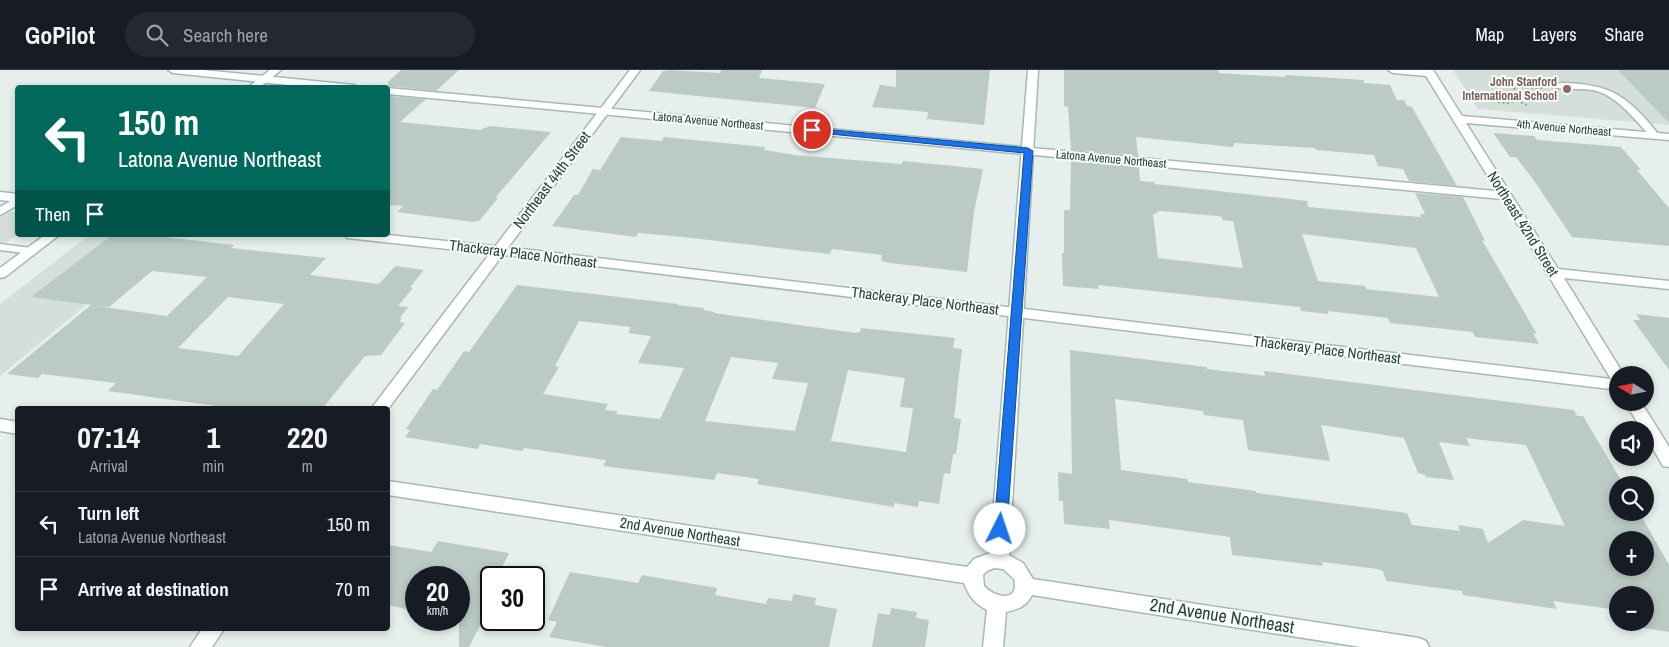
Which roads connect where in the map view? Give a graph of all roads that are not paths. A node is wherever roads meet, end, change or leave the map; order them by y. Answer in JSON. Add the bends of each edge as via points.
{"nodes":[{"id":1,"x":173,"y":70,"type":"edge"},
{"id":2,"x":276,"y":70,"type":"edge"},
{"id":3,"x":635,"y":70,"type":"edge"},
{"id":4,"x":1033,"y":70,"type":"edge"},
{"id":5,"x":1393,"y":70,"type":"edge"},
{"id":6,"x":1429,"y":71,"type":"edge"},
{"id":7,"x":264,"y":79,"type":"junction"},
{"id":8,"x":256,"y":85,"type":"edge"},
{"id":9,"x":324,"y":85,"type":"edge"},
{"id":10,"x":1560,"y":86,"type":"dead end"},
{"id":11,"x":390,"y":91,"type":"edge"},
{"id":12,"x":604,"y":111,"type":"junction"},
{"id":13,"x":1458,"y":119,"type":"junction"},
{"id":14,"x":1654,"y":136,"type":"junction"},
{"id":15,"x":1669,"y":137,"type":"edge"},
{"id":16,"x":1028,"y":151,"type":"junction"},
{"id":17,"x":0,"y":196,"type":"edge"},
{"id":18,"x":1506,"y":196,"type":"junction"},
{"id":19,"x":15,"y":198,"type":"edge"},
{"id":20,"x":15,"y":201,"type":"edge"},
{"id":21,"x":0,"y":212,"type":"edge"},
{"id":22,"x":50,"y":237,"type":"edge"},
{"id":23,"x":370,"y":237,"type":"edge"},
{"id":24,"x":0,"y":247,"type":"edge"},
{"id":25,"x":31,"y":251,"type":"junction"},
{"id":26,"x":499,"y":251,"type":"junction"},
{"id":27,"x":1553,"y":273,"type":"junction"},
{"id":28,"x":0,"y":274,"type":"edge"},
{"id":29,"x":1669,"y":285,"type":"edge"},
{"id":30,"x":1015,"y":312,"type":"junction"},
{"id":31,"x":1611,"y":366,"type":"edge"},
{"id":32,"x":1609,"y":384,"type":"edge"},
{"id":33,"x":381,"y":406,"type":"edge"},
{"id":34,"x":1638,"y":411,"type":"edge"},
{"id":35,"x":0,"y":425,"type":"edge"},
{"id":36,"x":15,"y":428,"type":"edge"},
{"id":37,"x":1669,"y":461,"type":"edge"},
{"id":38,"x":390,"y":488,"type":"edge"},
{"id":39,"x":998,"y":560,"type":"junction"},
{"id":40,"x":973,"y":576,"type":"junction"},
{"id":41,"x":1025,"y":586,"type":"junction"},
{"id":42,"x":997,"y":604,"type":"junction"},
{"id":43,"x":212,"y":631,"type":"edge"},
{"id":44,"x":200,"y":647,"type":"edge"},
{"id":45,"x":993,"y":647,"type":"edge"},
{"id":46,"x":1419,"y":647,"type":"edge"}],
"edges":[{"from":1,"to":7,"type":"street"},
{"from":2,"to":7,"type":"street"},
{"from":3,"to":12,"type":"street","name":"Northeast 44th Street"},
{"from":4,"to":16,"type":"street"},
{"from":5,"to":6,"type":"street"},
{"from":6,"to":13,"type":"street","name":"Northeast 42nd Street"},
{"from":7,"to":8,"type":"street"},
{"from":7,"to":9,"type":"street"},
{"from":10,"to":14,"type":"lane","via":[[1597,88],[1613,96],[1630,109]]},
{"from":11,"to":12,"type":"street","name":"Latona Avenue Northeast"},
{"from":12,"to":16,"type":"street","name":"Latona Avenue Northeast"},
{"from":12,"to":26,"type":"street","name":"Northeast 44th Street"},
{"from":13,"to":14,"type":"street","name":"4th Avenue Northeast"},
{"from":13,"to":18,"type":"street","name":"Northeast 42nd Street"},
{"from":14,"to":15,"type":"street","name":"4th Avenue Northeast"},
{"from":16,"to":18,"type":"street","name":"Latona Avenue Northeast"},
{"from":16,"to":30,"type":"street"},
{"from":17,"to":19,"type":"street"},
{"from":18,"to":27,"type":"street","name":"Northeast 42nd Street"},
{"from":20,"to":21,"type":"lane"},
{"from":22,"to":25,"type":"street"},
{"from":23,"to":26,"type":"street","name":"Thackeray Place Northeast"},
{"from":24,"to":25,"type":"lane"},
{"from":25,"to":28,"type":"street"},
{"from":26,"to":30,"type":"street","name":"Thackeray Place Northeast"},
{"from":26,"to":33,"type":"street","name":"Northeast 44th Street"},
{"from":27,"to":29,"type":"street"},
{"from":27,"to":31,"type":"street","name":"Northeast 42nd Street"},
{"from":30,"to":32,"type":"street","name":"Thackeray Place Northeast"},
{"from":30,"to":39,"type":"street"},
{"from":34,"to":37,"type":"street"},
{"from":35,"to":36,"type":"street"},
{"from":38,"to":40,"type":"street","name":"2nd Avenue Northeast"},
{"from":39,"to":40,"type":"street","via":[[978,566]]},
{"from":39,"to":41,"type":"street","via":[[1018,569]]},
{"from":40,"to":42,"type":"street","via":[[978,594]]},
{"from":41,"to":42,"type":"street","via":[[1017,601]]},
{"from":41,"to":46,"type":"street","name":"2nd Avenue Northeast"},
{"from":42,"to":45,"type":"street"},
{"from":43,"to":44,"type":"street"}]}
